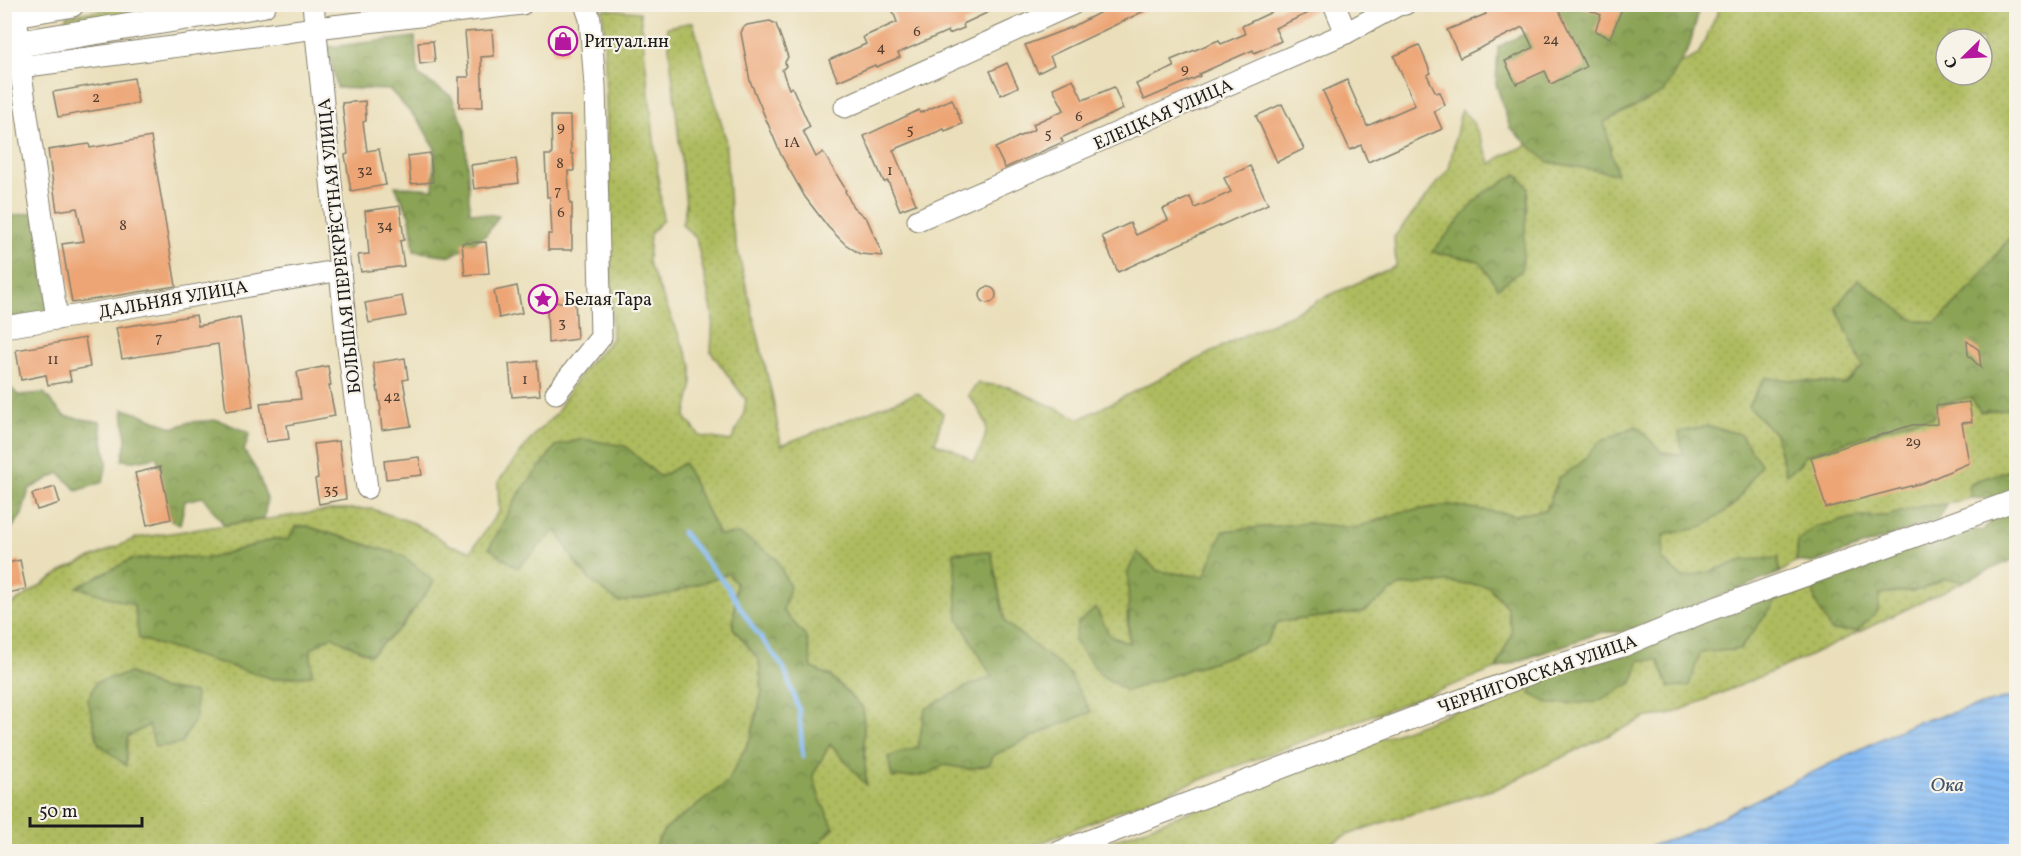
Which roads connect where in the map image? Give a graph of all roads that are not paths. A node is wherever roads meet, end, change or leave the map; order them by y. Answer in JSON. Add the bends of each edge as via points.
{"nodes":[{"id":1,"x":71,"y":4,"type":"edge"},
{"id":2,"x":263,"y":4,"type":"edge"},
{"id":3,"x":314,"y":4,"type":"edge"},
{"id":4,"x":522,"y":4,"type":"edge"},
{"id":5,"x":585,"y":4,"type":"edge"},
{"id":6,"x":1073,"y":4,"type":"edge"},
{"id":7,"x":1334,"y":4,"type":"edge"},
{"id":8,"x":1406,"y":4,"type":"edge"},
{"id":9,"x":13,"y":11,"type":"edge"},
{"id":10,"x":316,"y":28,"type":"junction"},
{"id":11,"x":1346,"y":33,"type":"junction"},
{"id":12,"x":14,"y":53,"type":"edge"},
{"id":13,"x":844,"y":107,"type":"dead end"},
{"id":14,"x":918,"y":220,"type":"dead end"},
{"id":15,"x":341,"y":270,"type":"junction"},
{"id":16,"x":57,"y":319,"type":"junction"},
{"id":17,"x":4,"y":327,"type":"edge"},
{"id":18,"x":556,"y":393,"type":"dead end"},
{"id":19,"x":367,"y":488,"type":"dead end"},
{"id":20,"x":2016,"y":500,"type":"edge"},
{"id":21,"x":1059,"y":852,"type":"edge"}],
"edges":[{"from":1,"to":9,"type":"main road"},
{"from":2,"to":12,"type":"main road"},
{"from":3,"to":10,"type":"street","name":"БОЛЬШАЯ ПЕРЕКРЁСТНАЯ УЛИЦА"},
{"from":4,"to":10,"type":"street"},
{"from":5,"to":18,"type":"street","via":[[590,19],[596,97],[602,337]]},
{"from":6,"to":13,"type":"street"},
{"from":7,"to":11,"type":"street"},
{"from":8,"to":11,"type":"street","name":"ЕЛЕЦКАЯ УЛИЦА"},
{"from":9,"to":12,"type":"street"},
{"from":10,"to":12,"type":"street"},
{"from":10,"to":15,"type":"street","name":"БОЛЬШАЯ ПЕРЕКРЁСТНАЯ УЛИЦА"},
{"from":11,"to":14,"type":"street","name":"ЕЛЕЦКАЯ УЛИЦА"},
{"from":12,"to":16,"type":"street"},
{"from":15,"to":16,"type":"street","name":"ДАЛЬНЯЯ УЛИЦА"},
{"from":15,"to":19,"type":"street","name":"БОЛЬШАЯ ПЕРЕКРЁСТНАЯ УЛИЦА"},
{"from":16,"to":17,"type":"street","name":"ДАЛЬНЯЯ УЛИЦА"},
{"from":20,"to":21,"type":"street","name":"ЧЕРНИГОВСКАЯ УЛИЦА","via":[[1704,612],[1623,646],[1540,670]]}]}
